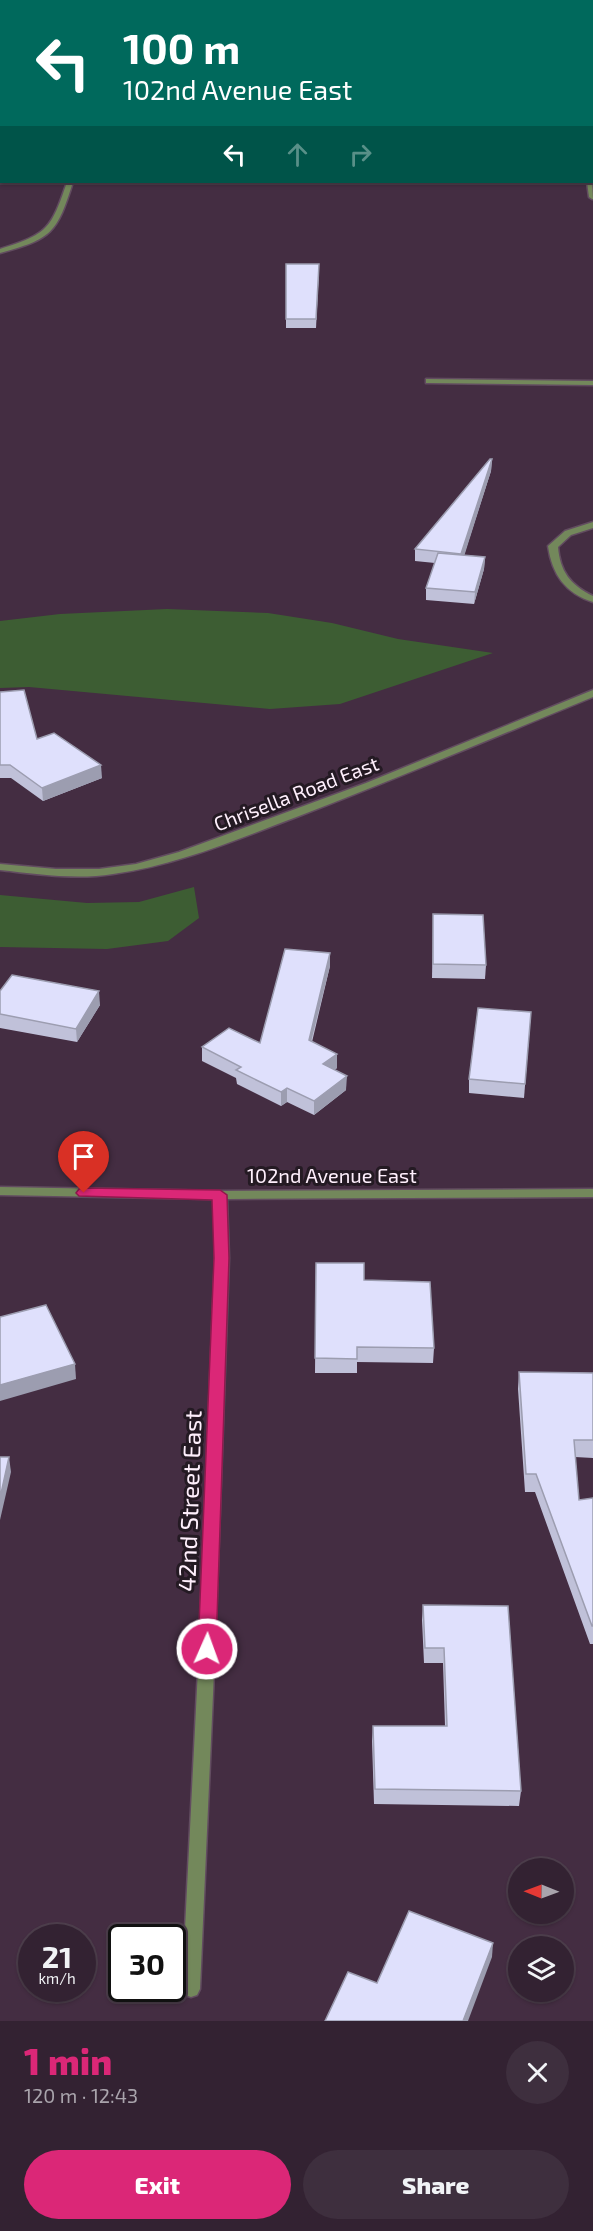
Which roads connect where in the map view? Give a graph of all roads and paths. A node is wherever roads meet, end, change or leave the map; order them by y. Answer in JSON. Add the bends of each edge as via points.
{"nodes":[{"id":1,"x":70,"y":183,"type":"edge"},
{"id":2,"x":0,"y":251,"type":"edge"},
{"id":3,"x":429,"y":381,"type":"dead end"},
{"id":4,"x":593,"y":383,"type":"edge"},
{"id":5,"x":593,"y":525,"type":"edge"},
{"id":6,"x":593,"y":599,"type":"edge"},
{"id":7,"x":593,"y":693,"type":"edge"},
{"id":8,"x":0,"y":867,"type":"edge"},
{"id":9,"x":0,"y":1191,"type":"edge"},
{"id":10,"x":593,"y":1194,"type":"edge"},
{"id":11,"x":220,"y":1195,"type":"junction"},
{"id":12,"x":191,"y":1989,"type":"dead end"}],
"edges":[{"from":1,"to":2,"type":"street","via":[[57,223],[36,241]]},
{"from":3,"to":4,"type":"street"},
{"from":5,"to":6,"type":"street","via":[[568,533],[553,546],[554,565],[560,576]]},
{"from":7,"to":8,"type":"street","name":"Chrisella Road East","via":[[381,781],[174,857],[86,873]]},
{"from":9,"to":11,"type":"street","name":"102nd Avenue East"},
{"from":10,"to":11,"type":"street","name":"102nd Avenue East"},
{"from":11,"to":12,"type":"street","name":"42nd Street East","via":[[219,1341]]}]}
